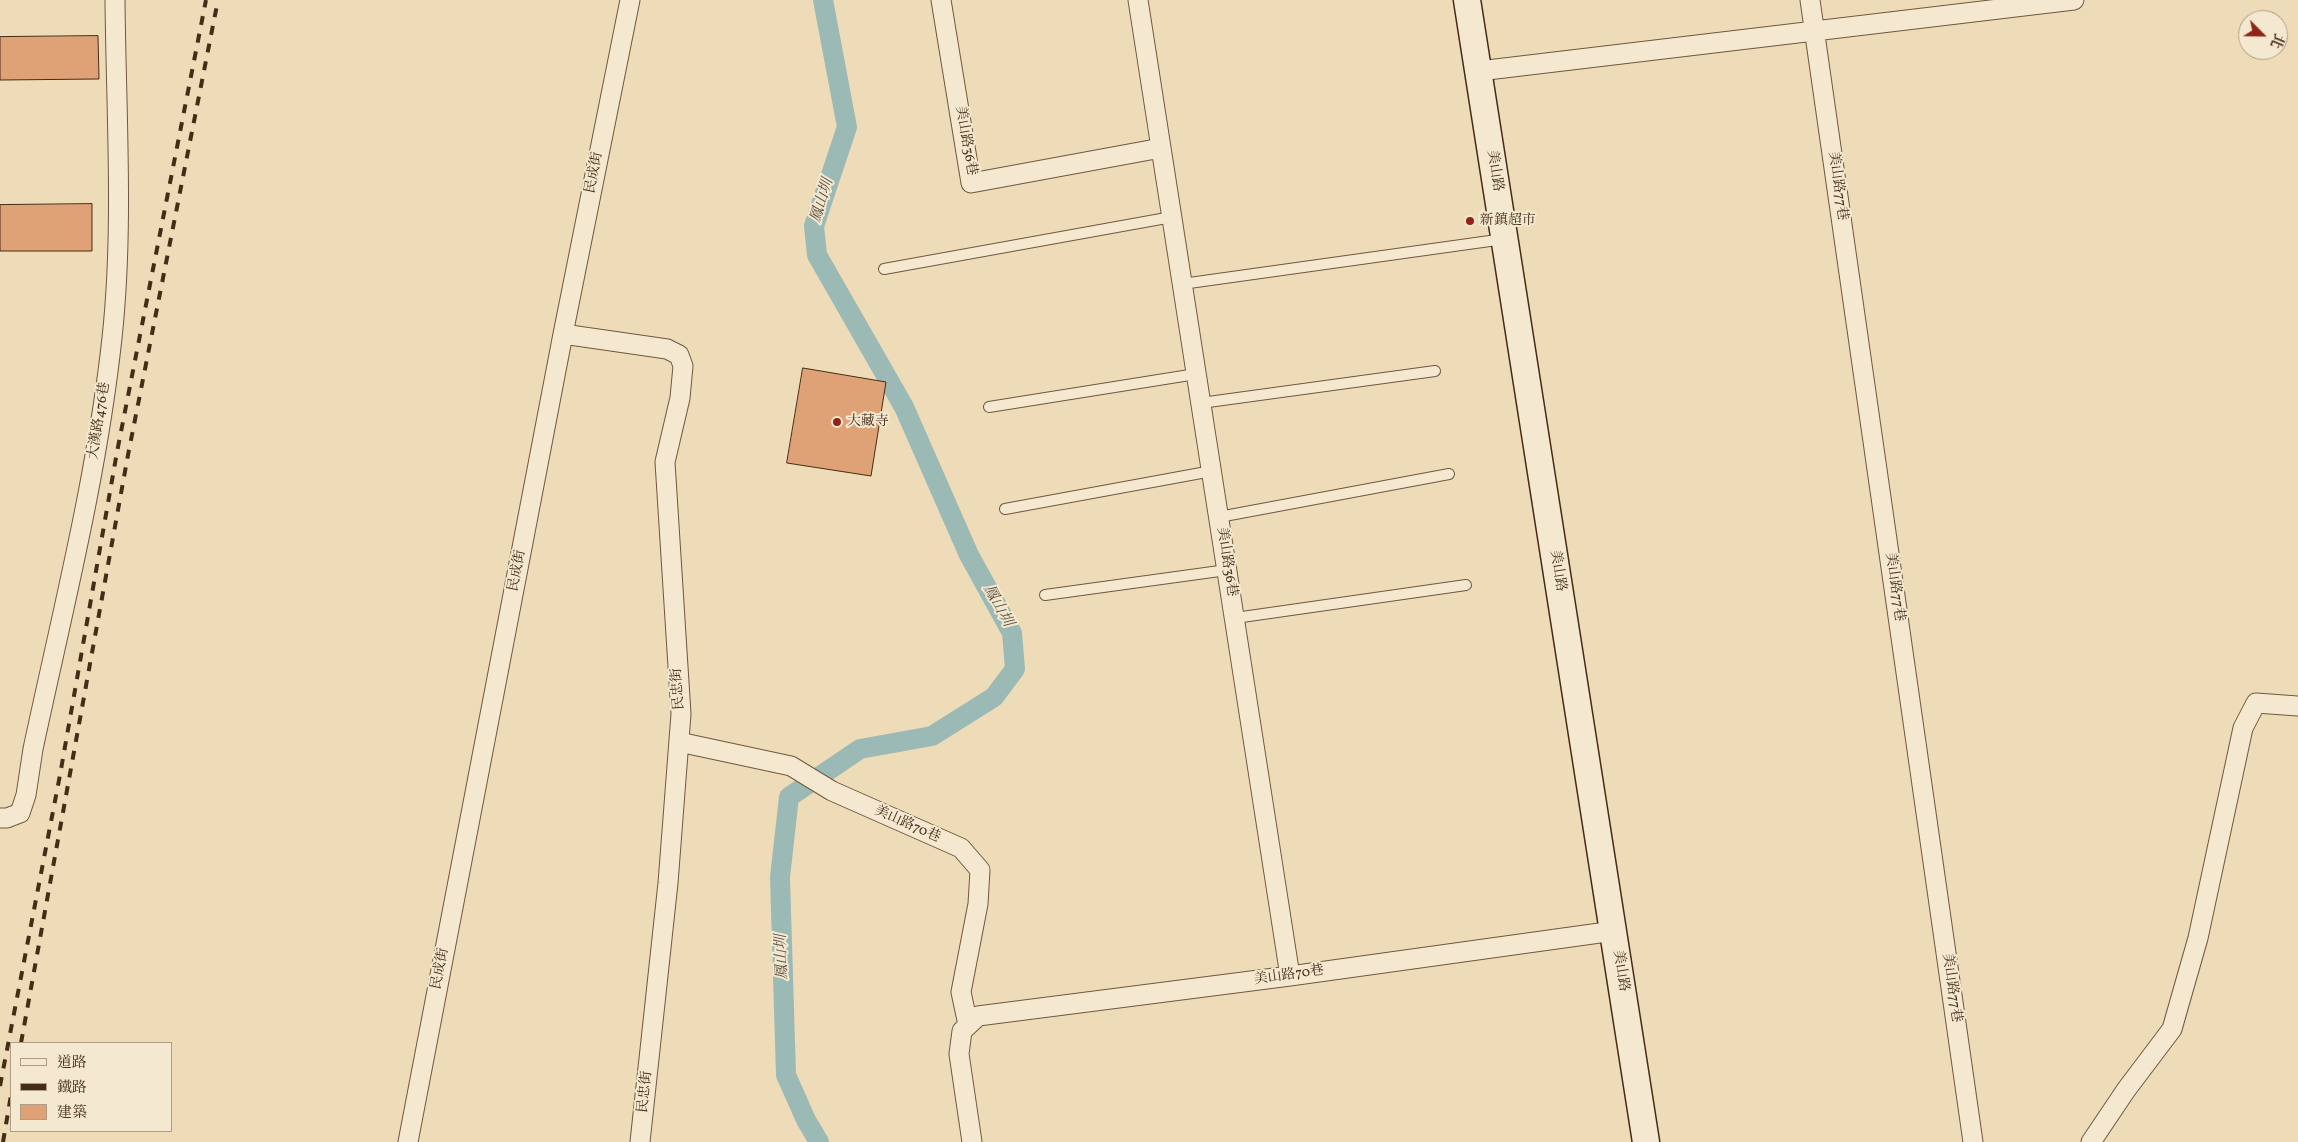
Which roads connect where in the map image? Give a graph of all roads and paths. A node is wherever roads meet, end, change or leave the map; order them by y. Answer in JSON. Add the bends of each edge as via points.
{"nodes":[{"id":1,"x":115,"y":0,"type":"edge"},
{"id":2,"x":630,"y":0,"type":"edge"},
{"id":3,"x":941,"y":0,"type":"edge"},
{"id":4,"x":1138,"y":0,"type":"edge"},
{"id":5,"x":1467,"y":0,"type":"edge"},
{"id":6,"x":1810,"y":0,"type":"edge"},
{"id":7,"x":2074,"y":0,"type":"edge"},
{"id":8,"x":1815,"y":32,"type":"junction"},
{"id":9,"x":1479,"y":71,"type":"junction"},
{"id":10,"x":1161,"y":148,"type":"junction"},
{"id":11,"x":1172,"y":217,"type":"junction"},
{"id":12,"x":1505,"y":238,"type":"junction"},
{"id":13,"x":884,"y":269,"type":"dead end"},
{"id":14,"x":1182,"y":284,"type":"junction"},
{"id":15,"x":563,"y":334,"type":"junction"},
{"id":16,"x":1435,"y":370,"type":"dead end"},
{"id":17,"x":1196,"y":374,"type":"junction"},
{"id":18,"x":1201,"y":403,"type":"junction"},
{"id":19,"x":989,"y":407,"type":"dead end"},
{"id":20,"x":1212,"y":472,"type":"junction"},
{"id":21,"x":1449,"y":474,"type":"dead end"},
{"id":22,"x":1005,"y":510,"type":"dead end"},
{"id":23,"x":1219,"y":517,"type":"junction"},
{"id":24,"x":1227,"y":570,"type":"junction"},
{"id":25,"x":1466,"y":585,"type":"dead end"},
{"id":26,"x":1045,"y":595,"type":"dead end"},
{"id":27,"x":1234,"y":618,"type":"junction"},
{"id":28,"x":2298,"y":706,"type":"edge"},
{"id":29,"x":679,"y":742,"type":"junction"},
{"id":30,"x":0,"y":818,"type":"edge"},
{"id":31,"x":1614,"y":931,"type":"junction"},
{"id":32,"x":1290,"y":976,"type":"junction"},
{"id":33,"x":968,"y":1025,"type":"junction"},
{"id":34,"x":408,"y":1142,"type":"edge"},
{"id":35,"x":640,"y":1142,"type":"edge"},
{"id":36,"x":972,"y":1142,"type":"edge"},
{"id":37,"x":1646,"y":1142,"type":"edge"},
{"id":38,"x":1974,"y":1142,"type":"edge"},
{"id":39,"x":2091,"y":1142,"type":"edge"}],
"edges":[{"from":1,"to":30,"type":"street","name":"大漢路476巷","via":[[118,222],[112,337],[98,440],[26,795],[20,813]]},
{"from":2,"to":15,"type":"street","name":"民成街"},
{"from":3,"to":10,"type":"street","name":"美山路36巷","via":[[971,182]]},
{"from":4,"to":10,"type":"street","name":"美山路36巷"},
{"from":5,"to":9,"type":"street","name":"美山路"},
{"from":6,"to":8,"type":"street","name":"美山路77巷"},
{"from":7,"to":8,"type":"street"},
{"from":8,"to":9,"type":"street"},
{"from":8,"to":38,"type":"street","name":"美山路77巷"},
{"from":9,"to":12,"type":"street","name":"美山路"},
{"from":10,"to":11,"type":"street","name":"美山路36巷"},
{"from":11,"to":13,"type":"lane"},
{"from":11,"to":14,"type":"street","name":"美山路36巷"},
{"from":12,"to":14,"type":"lane"},
{"from":12,"to":31,"type":"street","name":"美山路"},
{"from":14,"to":17,"type":"street","name":"美山路36巷"},
{"from":15,"to":29,"type":"street","name":"民忠街","via":[[667,349],[679,355],[683,366],[680,398],[665,462],[681,714]]},
{"from":15,"to":34,"type":"street","name":"民成街"},
{"from":16,"to":18,"type":"lane"},
{"from":17,"to":18,"type":"street","name":"美山路36巷"},
{"from":17,"to":19,"type":"lane"},
{"from":18,"to":20,"type":"street","name":"美山路36巷"},
{"from":20,"to":22,"type":"lane"},
{"from":20,"to":23,"type":"street","name":"美山路36巷"},
{"from":21,"to":23,"type":"lane"},
{"from":23,"to":24,"type":"street","name":"美山路36巷"},
{"from":24,"to":26,"type":"lane"},
{"from":24,"to":27,"type":"street","name":"美山路36巷"},
{"from":25,"to":27,"type":"lane"},
{"from":27,"to":32,"type":"street","name":"美山路36巷"},
{"from":28,"to":39,"type":"street","via":[[2256,703],[2243,728],[2198,938],[2172,1029]]},
{"from":29,"to":33,"type":"street","name":"美山路70巷","via":[[791,766],[832,791],[961,848],[980,870],[978,904],[961,992]]},
{"from":29,"to":35,"type":"street","name":"民忠街","via":[[668,883]]},
{"from":31,"to":32,"type":"street","name":"美山路70巷"},
{"from":31,"to":37,"type":"street","name":"美山路"},
{"from":32,"to":33,"type":"street","name":"美山路70巷","via":[[978,1016]]},
{"from":33,"to":36,"type":"street","via":[[962,1031],[959,1054]]}]}
